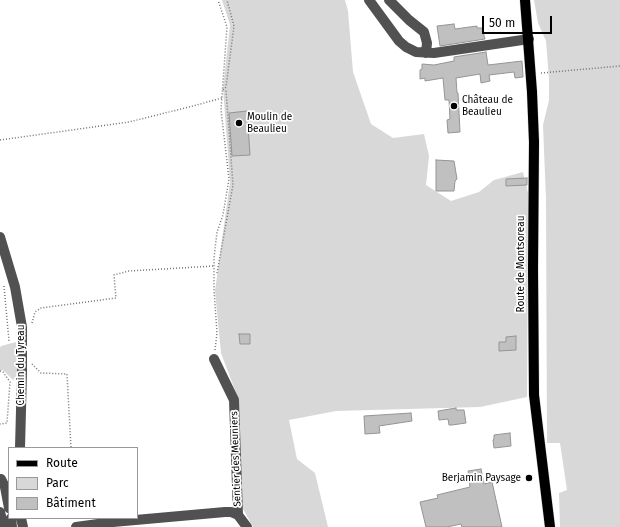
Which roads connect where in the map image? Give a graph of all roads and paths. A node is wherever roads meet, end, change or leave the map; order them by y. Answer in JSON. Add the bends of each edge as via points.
{"nodes":[{"id":1,"x":218,"y":0,"type":"edge"},
{"id":2,"x":227,"y":0,"type":"edge"},
{"id":3,"x":369,"y":0,"type":"edge"},
{"id":4,"x":389,"y":0,"type":"edge"},
{"id":5,"x":525,"y":0,"type":"edge"},
{"id":6,"x":529,"y":39,"type":"junction"},
{"id":7,"x":426,"y":53,"type":"junction"},
{"id":8,"x":620,"y":66,"type":"edge"},
{"id":9,"x":531,"y":74,"type":"junction"},
{"id":10,"x":226,"y":88,"type":"junction"},
{"id":11,"x":222,"y":90,"type":"junction"},
{"id":12,"x":222,"y":98,"type":"junction"},
{"id":13,"x":0,"y":140,"type":"edge"},
{"id":14,"x":0,"y":237,"type":"edge"},
{"id":15,"x":214,"y":266,"type":"junction"},
{"id":16,"x":217,"y":273,"type":"dead end"},
{"id":17,"x":4,"y":282,"type":"dead end"},
{"id":18,"x":32,"y":327,"type":"dead end"},
{"id":19,"x":9,"y":341,"type":"dead end"},
{"id":20,"x":32,"y":357,"type":"dead end"},
{"id":21,"x":214,"y":359,"type":"joint"},
{"id":22,"x":0,"y":372,"type":"edge"},
{"id":23,"x":0,"y":424,"type":"edge"},
{"id":24,"x":20,"y":447,"type":"edge"},
{"id":25,"x":71,"y":447,"type":"edge"},
{"id":26,"x":1,"y":479,"type":"dead end"},
{"id":27,"x":8,"y":503,"type":"edge"},
{"id":28,"x":0,"y":512,"type":"edge"},
{"id":29,"x":238,"y":515,"type":"junction"},
{"id":30,"x":4,"y":527,"type":"edge"},
{"id":31,"x":76,"y":527,"type":"edge"},
{"id":32,"x":247,"y":527,"type":"edge"},
{"id":33,"x":550,"y":527,"type":"edge"}],
"edges":[{"from":1,"to":11,"type":"path","via":[[227,27]]},
{"from":2,"to":10,"type":"path","via":[[234,26]]},
{"from":3,"to":7,"type":"street","via":[[399,41],[416,52]]},
{"from":4,"to":7,"type":"street","via":[[424,32]]},
{"from":5,"to":6,"type":"main road","name":"Route de Montsoreau"},
{"from":6,"to":7,"type":"street"},
{"from":6,"to":9,"type":"main road","name":"Route de Montsoreau"},
{"from":8,"to":9,"type":"path"},
{"from":9,"to":33,"type":"main road","name":"Route de Montsoreau","via":[[534,142],[534,394]]},
{"from":10,"to":11,"type":"path"},
{"from":10,"to":16,"type":"path","via":[[233,185]]},
{"from":11,"to":12,"type":"path"},
{"from":12,"to":13,"type":"path","via":[[129,122]]},
{"from":12,"to":15,"type":"path","via":[[221,110],[229,179],[223,215],[217,232]]},
{"from":14,"to":24,"type":"street","name":"Chemin du Tyreau","via":[[15,287],[22,327]]},
{"from":15,"to":18,"type":"path","via":[[114,275],[116,298],[41,308],[35,312]]},
{"from":15,"to":21,"type":"path","via":[[217,333]]},
{"from":17,"to":19,"type":"path"},
{"from":20,"to":25,"type":"path","via":[[32,365],[41,374],[66,374]]},
{"from":21,"to":29,"type":"street","name":"Sentier des Meuniers","via":[[234,400]]},
{"from":22,"to":23,"type":"path","via":[[3,372],[10,382],[7,424]]},
{"from":26,"to":27,"type":"street"},
{"from":28,"to":30,"type":"street"},
{"from":29,"to":31,"type":"street","via":[[219,512]]},
{"from":29,"to":32,"type":"street"}]}
